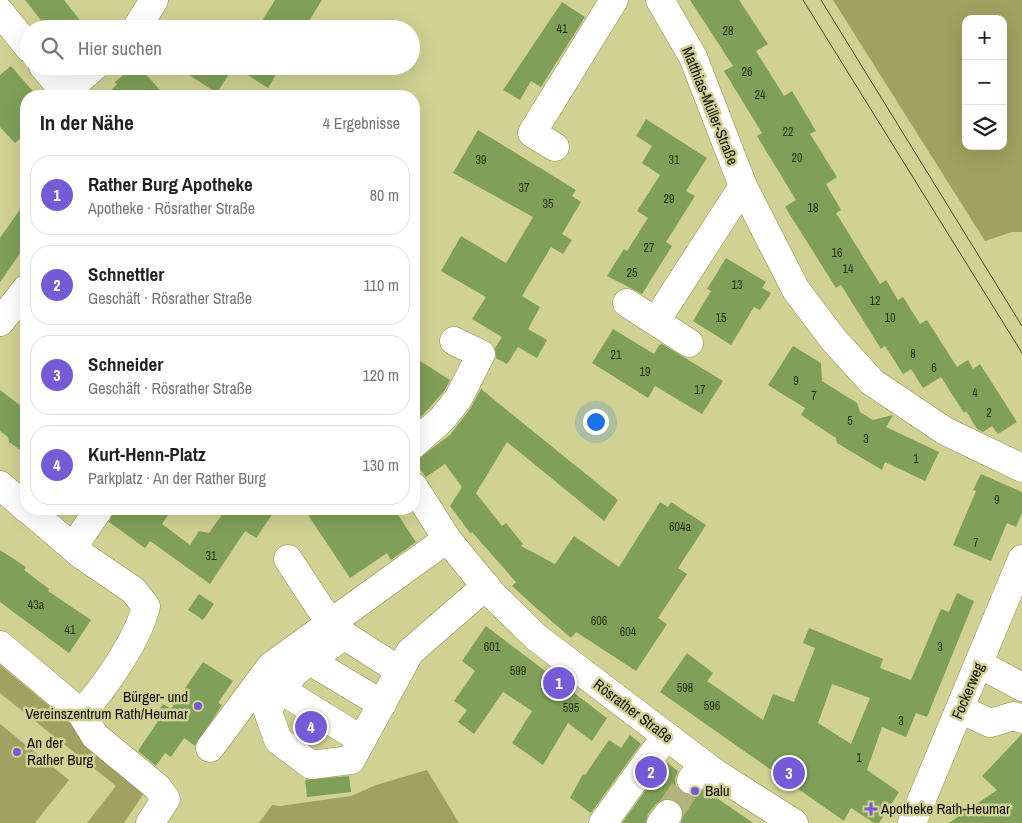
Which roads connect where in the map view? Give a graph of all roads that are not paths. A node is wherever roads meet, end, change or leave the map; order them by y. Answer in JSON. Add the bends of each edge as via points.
{"nodes":[{"id":1,"x":154,"y":0,"type":"edge"},
{"id":2,"x":614,"y":0,"type":"edge"},
{"id":3,"x":660,"y":0,"type":"edge"},
{"id":4,"x":0,"y":12,"type":"edge"},
{"id":5,"x":142,"y":20,"type":"edge"},
{"id":6,"x":20,"y":37,"type":"edge"},
{"id":7,"x":50,"y":75,"type":"edge"},
{"id":8,"x":86,"y":75,"type":"edge"},
{"id":9,"x":63,"y":90,"type":"edge"},
{"id":10,"x":70,"y":90,"type":"edge"},
{"id":11,"x":555,"y":147,"type":"dead end"},
{"id":12,"x":743,"y":186,"type":"junction"},
{"id":13,"x":20,"y":297,"type":"edge"},
{"id":14,"x":627,"y":303,"type":"dead end"},
{"id":15,"x":656,"y":321,"type":"junction"},
{"id":16,"x":0,"y":322,"type":"edge"},
{"id":17,"x":454,"y":341,"type":"dead end"},
{"id":18,"x":688,"y":343,"type":"dead end"},
{"id":19,"x":420,"y":439,"type":"edge"},
{"id":20,"x":1022,"y":468,"type":"edge"},
{"id":21,"x":0,"y":486,"type":"edge"},
{"id":22,"x":420,"y":496,"type":"edge"},
{"id":23,"x":20,"y":502,"type":"edge"},
{"id":24,"x":35,"y":515,"type":"edge"},
{"id":25,"x":95,"y":515,"type":"edge"},
{"id":26,"x":447,"y":539,"type":"junction"},
{"id":27,"x":73,"y":547,"type":"junction"},
{"id":28,"x":288,"y":558,"type":"dead end"},
{"id":29,"x":1022,"y":559,"type":"edge"},
{"id":30,"x":486,"y":586,"type":"junction"},
{"id":31,"x":330,"y":623,"type":"junction"},
{"id":32,"x":0,"y":645,"type":"edge"},
{"id":33,"x":310,"y":661,"type":"junction"},
{"id":34,"x":405,"y":662,"type":"junction"},
{"id":35,"x":979,"y":664,"type":"junction"},
{"id":36,"x":1022,"y":687,"type":"edge"},
{"id":37,"x":281,"y":690,"type":"junction"},
{"id":38,"x":382,"y":704,"type":"junction"},
{"id":39,"x":960,"y":709,"type":"junction"},
{"id":40,"x":81,"y":713,"type":"junction"},
{"id":41,"x":1022,"y":719,"type":"edge"},
{"id":42,"x":666,"y":736,"type":"junction"},
{"id":43,"x":362,"y":740,"type":"junction"},
{"id":44,"x":210,"y":748,"type":"dead end"},
{"id":45,"x":159,"y":811,"type":"edge"},
{"id":46,"x":764,"y":815,"type":"edge"},
{"id":47,"x":603,"y":823,"type":"edge"},
{"id":48,"x":794,"y":823,"type":"edge"},
{"id":49,"x":912,"y":823,"type":"edge"}],
"edges":[{"from":1,"to":5,"type":"street"},
{"from":2,"to":11,"type":"street","via":[[532,133]]},
{"from":3,"to":12,"type":"street","name":"Matthias-Müller-Straße","via":[[693,57]]},
{"from":4,"to":6,"type":"street"},
{"from":7,"to":9,"type":"street"},
{"from":8,"to":10,"type":"street"},
{"from":12,"to":15,"type":"street"},
{"from":12,"to":20,"type":"street","name":"Matthias-Müller-Straße","via":[[796,290],[833,339],[872,382],[945,431]]},
{"from":13,"to":16,"type":"street"},
{"from":14,"to":15,"type":"street"},
{"from":15,"to":18,"type":"street"},
{"from":17,"to":19,"type":"street","via":[[480,354],[458,399]]},
{"from":21,"to":23,"type":"street"},
{"from":22,"to":26,"type":"street","name":"Rösrather Straße"},
{"from":24,"to":27,"type":"street"},
{"from":25,"to":27,"type":"street"},
{"from":26,"to":30,"type":"street","name":"Rösrather Straße"},
{"from":26,"to":31,"type":"street"},
{"from":27,"to":40,"type":"street","via":[[133,590],[146,606],[142,624],[94,700]]},
{"from":28,"to":31,"type":"street"},
{"from":29,"to":35,"type":"street","name":"Fockerweg"},
{"from":30,"to":34,"type":"street"},
{"from":30,"to":42,"type":"street","name":"Rösrather Straße","via":[[538,638]]},
{"from":31,"to":44,"type":"street","via":[[271,666]]},
{"from":32,"to":40,"type":"street"},
{"from":33,"to":34,"type":"street","via":[[344,635]]},
{"from":33,"to":37,"type":"street","via":[[295,672]]},
{"from":33,"to":38,"type":"street"},
{"from":34,"to":38,"type":"street"},
{"from":35,"to":36,"type":"street"},
{"from":35,"to":39,"type":"street","name":"Fockerweg"},
{"from":37,"to":43,"type":"street"},
{"from":37,"to":43,"type":"street","via":[[267,708],[278,740],[311,764],[351,760]]},
{"from":38,"to":43,"type":"street"},
{"from":39,"to":41,"type":"street","via":[[990,723],[1014,716]]},
{"from":39,"to":49,"type":"street","name":"Fockerweg"},
{"from":40,"to":45,"type":"street","via":[[96,736]]},
{"from":42,"to":46,"type":"street","name":"Rösrather Straße","via":[[697,772]]},
{"from":42,"to":47,"type":"street"},
{"from":46,"to":48,"type":"street","name":"Rösrather Straße"}]}
